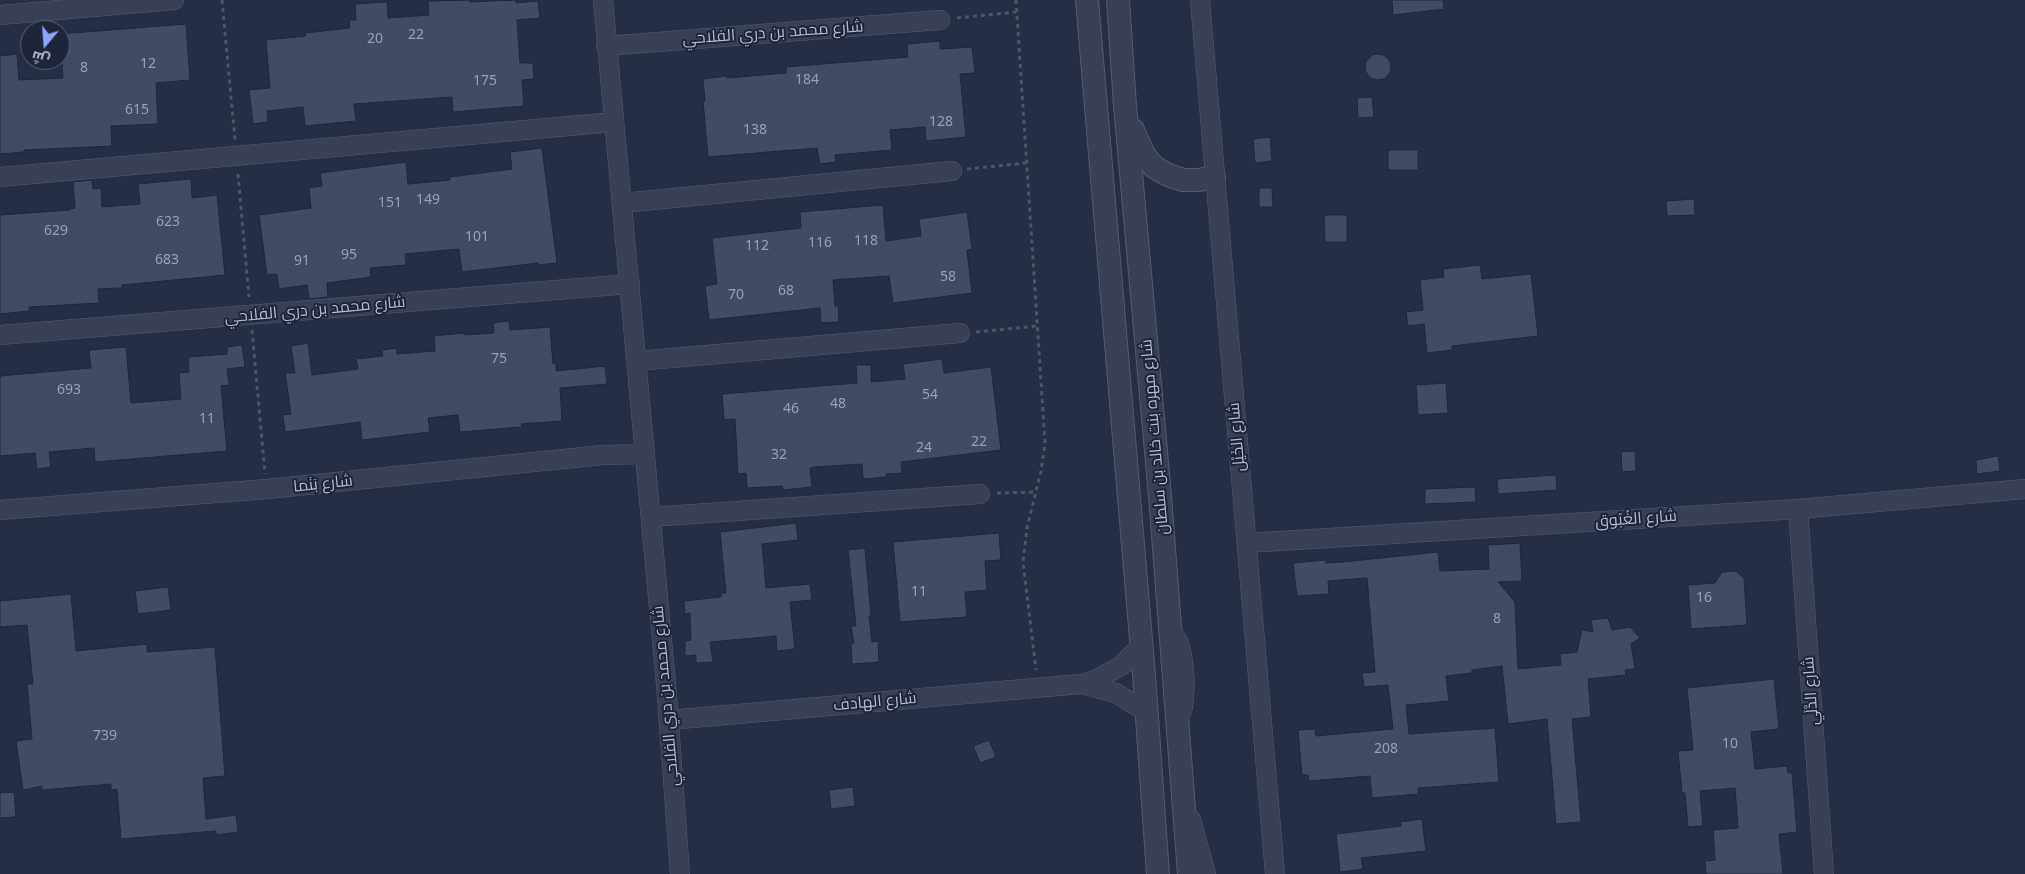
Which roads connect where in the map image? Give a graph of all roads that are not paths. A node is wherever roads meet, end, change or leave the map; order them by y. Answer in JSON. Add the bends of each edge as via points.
{"nodes":[{"id":1,"x":174,"y":0,"type":"edge"},
{"id":2,"x":603,"y":0,"type":"edge"},
{"id":3,"x":1087,"y":0,"type":"edge"},
{"id":4,"x":1118,"y":0,"type":"edge"},
{"id":5,"x":1200,"y":0,"type":"edge"},
{"id":6,"x":0,"y":15,"type":"edge"},
{"id":7,"x":940,"y":20,"type":"road end"},
{"id":8,"x":606,"y":46,"type":"junction"},
{"id":9,"x":1125,"y":106,"type":"junction"},
{"id":10,"x":614,"y":122,"type":"junction"},
{"id":11,"x":952,"y":171,"type":"road end"},
{"id":12,"x":0,"y":177,"type":"edge"},
{"id":13,"x":1214,"y":177,"type":"junction"},
{"id":14,"x":622,"y":203,"type":"junction"},
{"id":15,"x":630,"y":284,"type":"junction"},
{"id":16,"x":960,"y":333,"type":"road end"},
{"id":17,"x":0,"y":335,"type":"edge"},
{"id":18,"x":637,"y":361,"type":"junction"},
{"id":19,"x":645,"y":454,"type":"junction"},
{"id":20,"x":2025,"y":489,"type":"edge"},
{"id":21,"x":980,"y":494,"type":"road end"},
{"id":22,"x":1798,"y":509,"type":"junction"},
{"id":23,"x":0,"y":510,"type":"edge"},
{"id":24,"x":651,"y":517,"type":"junction"},
{"id":25,"x":1247,"y":543,"type":"junction"},
{"id":26,"x":1141,"y":645,"type":"junction"},
{"id":27,"x":1081,"y":684,"type":"junction"},
{"id":28,"x":1146,"y":712,"type":"junction"},
{"id":29,"x":669,"y":720,"type":"junction"},
{"id":30,"x":1183,"y":805,"type":"junction"},
{"id":31,"x":680,"y":874,"type":"edge"},
{"id":32,"x":1158,"y":874,"type":"edge"},
{"id":33,"x":1189,"y":874,"type":"edge"},
{"id":34,"x":1206,"y":874,"type":"edge"},
{"id":35,"x":1275,"y":874,"type":"edge"},
{"id":36,"x":1824,"y":874,"type":"edge"}],
"edges":[{"from":1,"to":6,"type":"street"},
{"from":2,"to":8,"type":"street","name":"شارع محمد بن دري الفلاحي"},
{"from":3,"to":26,"type":"street","name":"شارع مهره بنت خالد بن سلطان"},
{"from":4,"to":9,"type":"street","name":"شارع مهره بنت خالد بن سلطان"},
{"from":5,"to":13,"type":"street","name":"شارع الخَيْل"},
{"from":7,"to":8,"type":"street","name":"شارع محمد بن دري الفلاحي"},
{"from":8,"to":10,"type":"street","name":"شارع محمد بن دري الفلاحي"},
{"from":9,"to":13,"type":"street","via":[[1136,139],[1154,167],[1183,180]]},
{"from":9,"to":30,"type":"street","name":"شارع مهره بنت خالد بن سلطان","via":[[1170,615]]},
{"from":10,"to":12,"type":"street"},
{"from":10,"to":14,"type":"street","name":"شارع محمد بن دري الفلاحي"},
{"from":11,"to":14,"type":"street"},
{"from":13,"to":25,"type":"street","name":"شارع الخَيْل"},
{"from":14,"to":15,"type":"street","name":"شارع محمد بن دري الفلاحي"},
{"from":15,"to":17,"type":"street","name":"شارع محمد بن دري الفلاحي"},
{"from":15,"to":18,"type":"street","name":"شارع محمد بن دري الفلاحي"},
{"from":16,"to":18,"type":"street"},
{"from":18,"to":19,"type":"street","name":"شارع محمد بن دري الفلاحي"},
{"from":19,"to":23,"type":"street","name":"شارع بَنَما","via":[[603,455],[267,489]]},
{"from":19,"to":24,"type":"street","name":"شارع محمد بن دري الفلاحي"},
{"from":20,"to":22,"type":"street","name":"شارع الغُبُوق"},
{"from":21,"to":24,"type":"street"},
{"from":22,"to":25,"type":"street","name":"شارع الغُبُوق"},
{"from":22,"to":36,"type":"street","name":"شارع الدَّلَي"},
{"from":24,"to":29,"type":"street","name":"شارع محمد بن دري الفلاحي"},
{"from":25,"to":35,"type":"street","name":"شارع الخَيْل"},
{"from":26,"to":27,"type":"street","name":"شارع الهادف","via":[[1121,666]]},
{"from":26,"to":28,"type":"street","name":"شارع مهره بنت خالد بن سلطان"},
{"from":27,"to":28,"type":"street","name":"شارع الهادف","via":[[1116,693]]},
{"from":27,"to":29,"type":"street","name":"شارع الهادف"},
{"from":28,"to":32,"type":"street","name":"شارع مهره بنت خالد بن سلطان"},
{"from":29,"to":31,"type":"street","name":"شارع محمد بن دري الفلاحي"},
{"from":30,"to":33,"type":"street","name":"شارع مهره بنت خالد بن سلطان"},
{"from":30,"to":34,"type":"street","via":[[1193,825]]}]}
